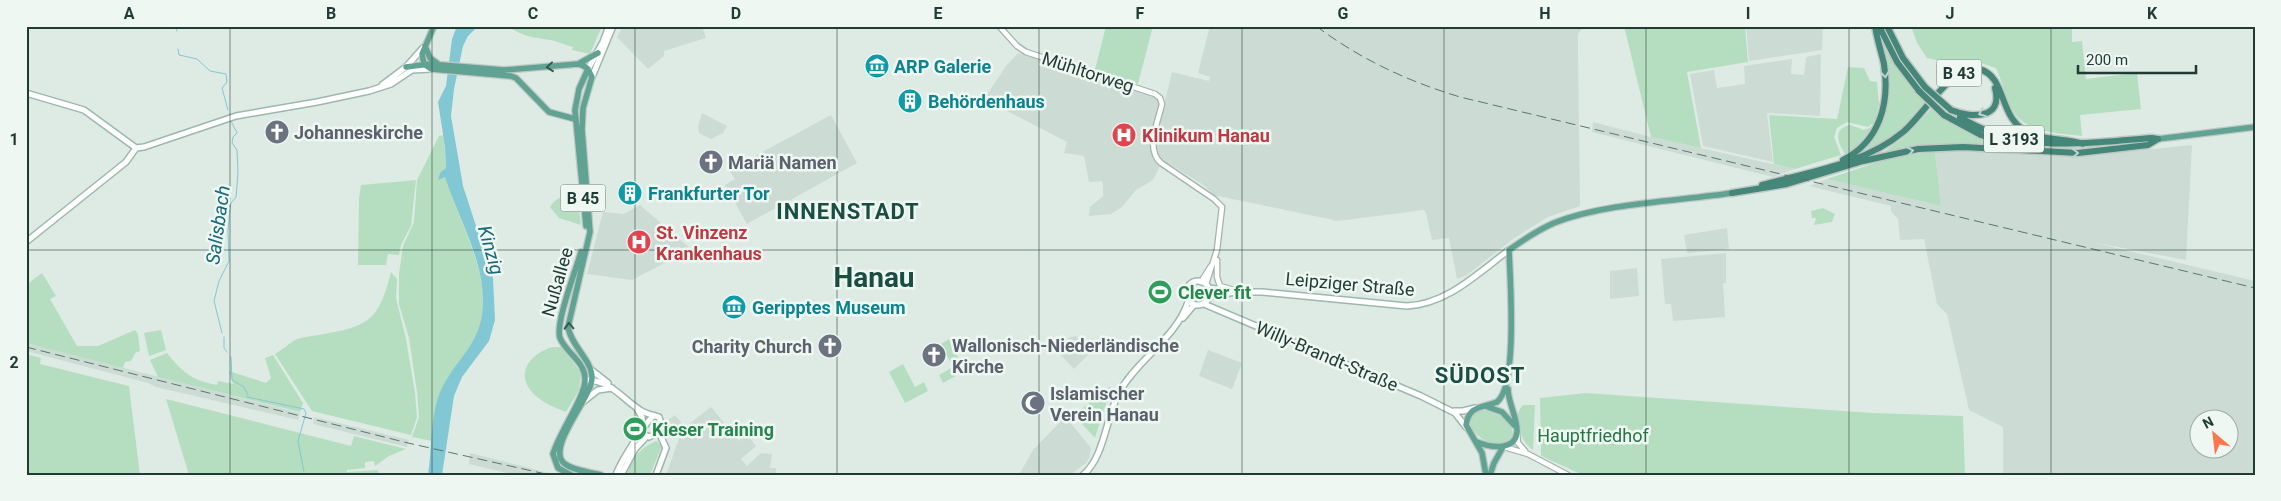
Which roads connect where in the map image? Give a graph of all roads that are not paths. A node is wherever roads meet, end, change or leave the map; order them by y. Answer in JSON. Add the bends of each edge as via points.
{"nodes":[{"id":1,"x":434,"y":26,"type":"edge"},
{"id":2,"x":609,"y":26,"type":"edge"},
{"id":3,"x":613,"y":26,"type":"edge"},
{"id":4,"x":999,"y":26,"type":"edge"},
{"id":5,"x":1877,"y":26,"type":"edge"},
{"id":6,"x":1887,"y":26,"type":"edge"},
{"id":7,"x":425,"y":45,"type":"junction"},
{"id":8,"x":598,"y":53,"type":"junction"},
{"id":9,"x":424,"y":64,"type":"junction"},
{"id":10,"x":578,"y":64,"type":"junction"},
{"id":11,"x":436,"y":66,"type":"junction"},
{"id":12,"x":406,"y":67,"type":"junction"},
{"id":13,"x":523,"y":69,"type":"junction"},
{"id":14,"x":588,"y":69,"type":"junction"},
{"id":15,"x":470,"y":70,"type":"junction"},
{"id":16,"x":592,"y":77,"type":"junction"},
{"id":17,"x":516,"y":78,"type":"junction"},
{"id":18,"x":1922,"y":89,"type":"junction"},
{"id":19,"x":372,"y":90,"type":"junction"},
{"id":20,"x":26,"y":93,"type":"edge"},
{"id":21,"x":1950,"y":110,"type":"junction"},
{"id":22,"x":579,"y":119,"type":"junction"},
{"id":23,"x":2255,"y":127,"type":"edge"},
{"id":24,"x":2158,"y":139,"type":"junction"},
{"id":25,"x":2083,"y":144,"type":"junction"},
{"id":26,"x":136,"y":148,"type":"junction"},
{"id":27,"x":2032,"y":151,"type":"junction"},
{"id":28,"x":1863,"y":161,"type":"junction"},
{"id":29,"x":1831,"y":166,"type":"junction"},
{"id":30,"x":1732,"y":193,"type":"junction"},
{"id":31,"x":26,"y":242,"type":"edge"},
{"id":32,"x":1508,"y":250,"type":"junction"},
{"id":33,"x":1216,"y":254,"type":"junction"},
{"id":34,"x":1205,"y":284,"type":"junction"},
{"id":35,"x":1238,"y":291,"type":"junction"},
{"id":36,"x":1207,"y":300,"type":"junction"},
{"id":37,"x":1188,"y":302,"type":"junction"},
{"id":38,"x":1194,"y":305,"type":"junction"},
{"id":39,"x":1177,"y":323,"type":"junction"},
{"id":40,"x":590,"y":368,"type":"junction"},
{"id":41,"x":589,"y":380,"type":"junction"},
{"id":42,"x":1508,"y":382,"type":"junction"},
{"id":43,"x":612,"y":387,"type":"junction"},
{"id":44,"x":584,"y":401,"type":"junction"},
{"id":45,"x":1483,"y":406,"type":"junction"},
{"id":46,"x":637,"y":408,"type":"junction"},
{"id":47,"x":1475,"y":408,"type":"junction"},
{"id":48,"x":1449,"y":410,"type":"junction"},
{"id":49,"x":654,"y":416,"type":"junction"},
{"id":50,"x":1467,"y":428,"type":"junction"},
{"id":51,"x":642,"y":430,"type":"junction"},
{"id":52,"x":658,"y":430,"type":"junction"},
{"id":53,"x":1517,"y":431,"type":"junction"},
{"id":54,"x":648,"y":437,"type":"junction"},
{"id":55,"x":664,"y":442,"type":"junction"},
{"id":56,"x":1477,"y":442,"type":"junction"},
{"id":57,"x":1503,"y":447,"type":"junction"},
{"id":58,"x":1528,"y":454,"type":"junction"},
{"id":59,"x":571,"y":475,"type":"edge"},
{"id":60,"x":601,"y":475,"type":"edge"},
{"id":61,"x":616,"y":475,"type":"edge"},
{"id":62,"x":621,"y":475,"type":"edge"},
{"id":63,"x":656,"y":475,"type":"edge"},
{"id":64,"x":1083,"y":475,"type":"edge"},
{"id":65,"x":1486,"y":475,"type":"edge"},
{"id":66,"x":1490,"y":475,"type":"edge"},
{"id":67,"x":1568,"y":475,"type":"edge"}],
"edges":[{"from":1,"to":7,"type":"main road"},
{"from":2,"to":8,"type":"main road"},
{"from":3,"to":16,"type":"main road"},
{"from":4,"to":33,"type":"street","name":"Mühltorweg","via":[[1026,52],[1159,97],[1162,104],[1152,149],[1161,163],[1220,204],[1222,212]]},
{"from":5,"to":18,"type":"highway","number":"L 3193","via":[[1897,62]]},
{"from":5,"to":29,"type":"highway","one_way":true,"via":[[1886,80],[1882,117],[1860,148]]},
{"from":6,"to":18,"type":"highway","number":"L 3193"},
{"from":7,"to":9,"type":"main road"},
{"from":7,"to":11,"type":"main road"},
{"from":7,"to":12,"type":"main road"},
{"from":8,"to":10,"type":"main road"},
{"from":8,"to":14,"type":"main road"},
{"from":9,"to":11,"type":"main road"},
{"from":9,"to":12,"type":"main road"},
{"from":10,"to":13,"type":"main road","one_way":true},
{"from":10,"to":14,"type":"main road"},
{"from":11,"to":15,"type":"main road"},
{"from":11,"to":19,"type":"main road","via":[[412,70],[391,84]]},
{"from":12,"to":19,"type":"main road"},
{"from":13,"to":15,"type":"main road"},
{"from":13,"to":17,"type":"main road"},
{"from":14,"to":16,"type":"main road"},
{"from":14,"to":22,"type":"main road","number":"B 45","via":[[577,97]]},
{"from":15,"to":17,"type":"main road"},
{"from":16,"to":22,"type":"main road","number":"B 45"},
{"from":17,"to":22,"type":"main road","via":[[549,112]]},
{"from":18,"to":21,"type":"highway","number":"L 3193","bridge":true},
{"from":18,"to":27,"type":"highway","number":"L 3193","bridge":true,"via":[[1944,115],[1980,135]]},
{"from":19,"to":26,"type":"main road","via":[[236,116]]},
{"from":20,"to":26,"type":"main road","via":[[84,110]]},
{"from":21,"to":25,"type":"highway","number":"L 3193","via":[[1976,126],[2009,138],[2059,145]]},
{"from":28,"to":21,"type":"highway","one_way":true,"via":[[1906,133],[1961,76],[1978,72],[1995,86],[1994,104],[1986,113],[1970,116]]},
{"from":40,"to":22,"type":"main road","name":"Nußallee","number":"B 45","one_way":true,"via":[[572,342],[568,327],[590,232]]},
{"from":22,"to":41,"type":"main road","name":"Nußallee","number":"B 45","via":[[587,230],[561,318],[559,336]]},
{"from":23,"to":24,"type":"main road","number":"B 43"},
{"from":24,"to":25,"type":"highway","number":"B 43"},
{"from":27,"to":24,"type":"highway","number":"B 43","one_way":true,"via":[[2118,150],[2148,145]]},
{"from":25,"to":29,"type":"highway","number":"B 43","via":[[2041,137],[2024,130],[2009,115],[1992,76],[1971,68],[1952,78],[1914,122],[1892,141],[1866,155]]},
{"from":26,"to":31,"type":"main road","via":[[126,162]]},
{"from":28,"to":27,"type":"highway","number":"B 43","one_way":true,"via":[[1940,147]]},
{"from":28,"to":30,"type":"highway","number":"B 43","via":[[1787,184]]},
{"from":29,"to":30,"type":"highway","number":"B 43"},
{"from":30,"to":32,"type":"main road","name":"Leipziger Straße","number":"B 43","via":[[1587,213],[1553,224]]},
{"from":32,"to":35,"type":"main road","name":"Leipziger Straße","via":[[1449,294],[1422,305]]},
{"from":32,"to":42,"type":"main road","via":[[1511,334]]},
{"from":33,"to":34,"type":"street"},
{"from":33,"to":35,"type":"street","via":[[1218,283]]},
{"from":34,"to":35,"type":"main road","via":[[1213,290]]},
{"from":34,"to":36,"type":"main road"},
{"from":34,"to":37,"type":"main road","via":[[1194,282],[1188,286],[1185,293]]},
{"from":35,"to":36,"type":"main road","name":"Leipziger Straße"},
{"from":36,"to":38,"type":"main road"},
{"from":36,"to":48,"type":"main road","name":"Willy-Brandt-Straße","via":[[1222,311]]},
{"from":37,"to":38,"type":"main road"},
{"from":37,"to":39,"type":"main road"},
{"from":38,"to":39,"type":"main road"},
{"from":39,"to":64,"type":"main road","via":[[1121,389],[1110,411],[1096,458]]},
{"from":40,"to":41,"type":"main road","name":"Nußallee","number":"B 45"},
{"from":40,"to":43,"type":"main road"},
{"from":41,"to":43,"type":"main road"},
{"from":41,"to":44,"type":"main road","via":[[590,389]]},
{"from":41,"to":59,"type":"main road","name":"Nußallee","number":"B 45","via":[[553,456],[558,468]]},
{"from":42,"to":45,"type":"main road","via":[[1500,400]]},
{"from":42,"to":53,"type":"main road","via":[[1509,402]]},
{"from":43,"to":44,"type":"main road","via":[[598,390]]},
{"from":43,"to":46,"type":"main road"},
{"from":44,"to":60,"type":"main road","via":[[563,439],[560,458],[568,466]]},
{"from":45,"to":47,"type":"main road"},
{"from":45,"to":53,"type":"main road","via":[[1502,412]]},
{"from":46,"to":49,"type":"main road"},
{"from":46,"to":51,"type":"main road","via":[[642,417]]},
{"from":47,"to":48,"type":"main road","name":"Willy-Brandt-Straße","via":[[1463,412]]},
{"from":47,"to":50,"type":"main road","via":[[1469,415]]},
{"from":48,"to":50,"type":"main road","name":"Willy-Brandt-Straße","via":[[1462,419]]},
{"from":49,"to":51,"type":"main road"},
{"from":49,"to":52,"type":"main road","via":[[661,421]]},
{"from":50,"to":56,"type":"main road"},
{"from":51,"to":54,"type":"main road"},
{"from":51,"to":61,"type":"main road"},
{"from":52,"to":54,"type":"main road"},
{"from":52,"to":55,"type":"main road"},
{"from":53,"to":57,"type":"main road","via":[[1514,439]]},
{"from":53,"to":58,"type":"street","via":[[1519,444]]},
{"from":54,"to":55,"type":"main road"},
{"from":54,"to":62,"type":"main road","via":[[635,450]]},
{"from":55,"to":63,"type":"main road","via":[[666,450]]},
{"from":56,"to":57,"type":"main road"},
{"from":56,"to":65,"type":"main road"},
{"from":57,"to":58,"type":"street"},
{"from":57,"to":66,"type":"main road"},
{"from":58,"to":67,"type":"street"}]}
